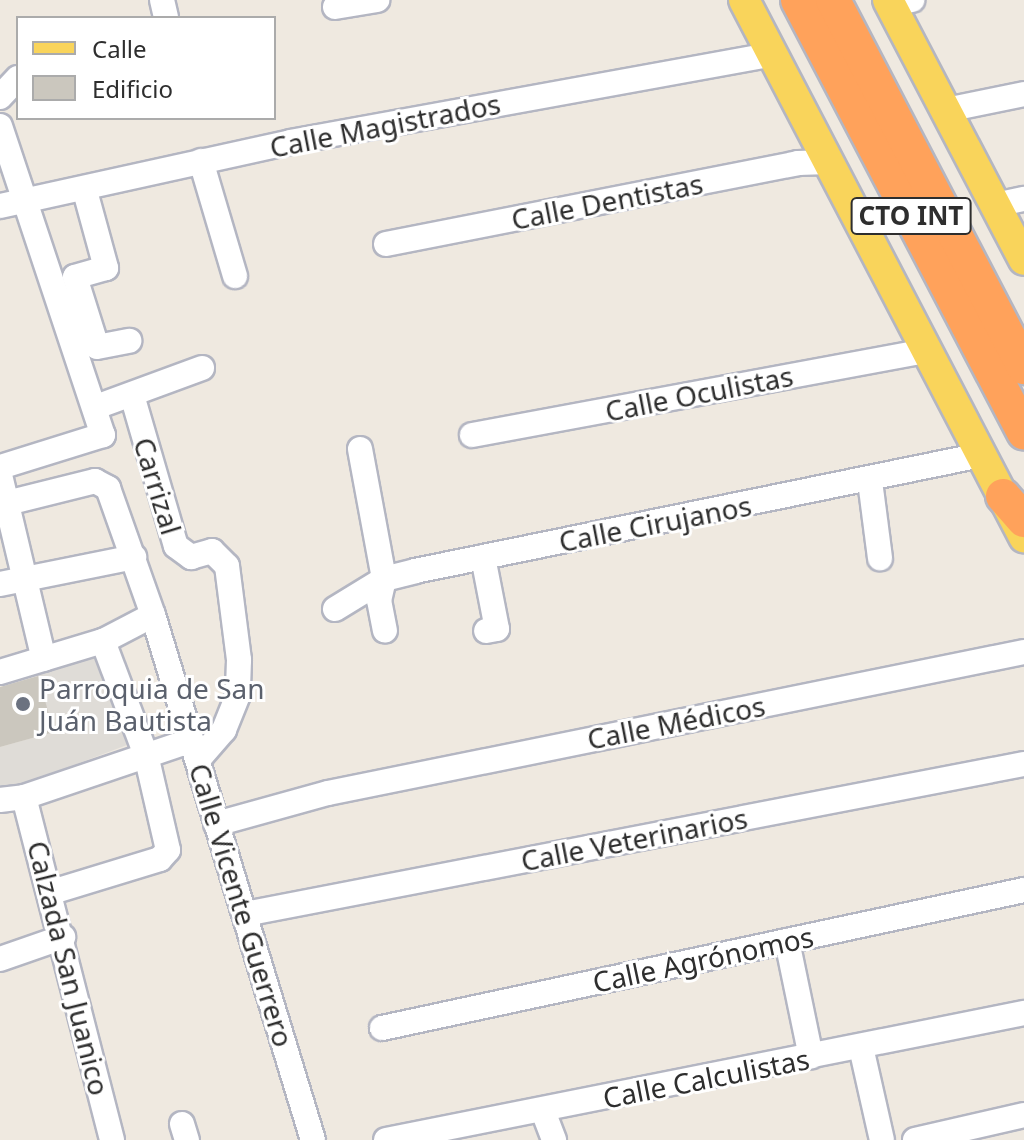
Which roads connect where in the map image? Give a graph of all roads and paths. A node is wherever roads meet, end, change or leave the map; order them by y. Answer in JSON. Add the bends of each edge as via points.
{"nodes":[{"id":1,"x":377,"y":0,"type":"edge"},
{"id":2,"x":744,"y":0,"type":"edge"},
{"id":3,"x":798,"y":0,"type":"edge"},
{"id":4,"x":833,"y":0,"type":"edge"},
{"id":5,"x":897,"y":2,"type":"edge"},
{"id":6,"x":335,"y":7,"type":"dead end"},
{"id":7,"x":773,"y":54,"type":"junction"},
{"id":8,"x":1024,"y":94,"type":"edge"},
{"id":9,"x":946,"y":110,"type":"junction"},
{"id":10,"x":0,"y":126,"type":"edge"},
{"id":11,"x":201,"y":161,"type":"junction"},
{"id":12,"x":828,"y":162,"type":"junction"},
{"id":13,"x":85,"y":191,"type":"junction"},
{"id":14,"x":1010,"y":202,"type":"edge"},
{"id":15,"x":12,"y":204,"type":"edge"},
{"id":16,"x":386,"y":244,"type":"dead end"},
{"id":17,"x":1024,"y":260,"type":"edge"},
{"id":18,"x":235,"y":276,"type":"dead end"},
{"id":19,"x":129,"y":341,"type":"dead end"},
{"id":20,"x":927,"y":351,"type":"junction"},
{"id":21,"x":1024,"y":367,"type":"edge"},
{"id":22,"x":202,"y":368,"type":"dead end"},
{"id":23,"x":132,"y":395,"type":"junction"},
{"id":24,"x":96,"y":407,"type":"junction"},
{"id":25,"x":1024,"y":432,"type":"edge"},
{"id":26,"x":472,"y":435,"type":"dead end"},
{"id":27,"x":360,"y":449,"type":"dead end"},
{"id":28,"x":981,"y":455,"type":"junction"},
{"id":29,"x":0,"y":467,"type":"edge"},
{"id":30,"x":0,"y":475,"type":"edge"},
{"id":31,"x":870,"y":481,"type":"junction"},
{"id":32,"x":7,"y":503,"type":"junction"},
{"id":33,"x":1013,"y":508,"type":"edge"},
{"id":34,"x":1024,"y":537,"type":"edge"},
{"id":35,"x":134,"y":557,"type":"junction"},
{"id":36,"x":483,"y":557,"type":"junction"},
{"id":37,"x":880,"y":558,"type":"dead end"},
{"id":38,"x":24,"y":578,"type":"junction"},
{"id":39,"x":384,"y":579,"type":"junction"},
{"id":40,"x":0,"y":584,"type":"edge"},
{"id":41,"x":335,"y":609,"type":"dead end"},
{"id":42,"x":153,"y":615,"type":"junction"},
{"id":43,"x":385,"y":630,"type":"dead end"},
{"id":44,"x":486,"y":631,"type":"dead end"},
{"id":45,"x":103,"y":641,"type":"junction"},
{"id":46,"x":1024,"y":652,"type":"edge"},
{"id":47,"x":44,"y":659,"type":"junction"},
{"id":48,"x":0,"y":672,"type":"edge"},
{"id":49,"x":195,"y":750,"type":"junction"},
{"id":50,"x":146,"y":755,"type":"junction"},
{"id":51,"x":1024,"y":764,"type":"edge"},
{"id":52,"x":10,"y":799,"type":"edge"},
{"id":53,"x":216,"y":824,"type":"junction"},
{"id":54,"x":1024,"y":890,"type":"edge"},
{"id":55,"x":52,"y":892,"type":"junction"},
{"id":56,"x":245,"y":914,"type":"junction"},
{"id":57,"x":63,"y":937,"type":"junction"},
{"id":58,"x":787,"y":941,"type":"junction"},
{"id":59,"x":0,"y":959,"type":"edge"},
{"id":60,"x":1024,"y":1013,"type":"edge"},
{"id":61,"x":382,"y":1028,"type":"dead end"},
{"id":62,"x":861,"y":1047,"type":"junction"},
{"id":63,"x":811,"y":1057,"type":"junction"},
{"id":64,"x":543,"y":1111,"type":"junction"},
{"id":65,"x":1024,"y":1115,"type":"edge"},
{"id":66,"x":495,"y":1129,"type":"edge"},
{"id":67,"x":112,"y":1140,"type":"edge"},
{"id":68,"x":313,"y":1140,"type":"edge"},
{"id":69,"x":386,"y":1140,"type":"edge"},
{"id":70,"x":554,"y":1140,"type":"edge"},
{"id":71,"x":882,"y":1140,"type":"edge"},
{"id":72,"x":915,"y":1140,"type":"edge"}],
"edges":[{"from":1,"to":6,"type":"street"},
{"from":2,"to":7,"type":"main road","number":"CTO INT"},
{"from":3,"to":25,"type":"highway","number":"CTO INT"},
{"from":4,"to":21,"type":"highway","number":"CTO INT"},
{"from":5,"to":9,"type":"main road","number":"CTO INT"},
{"from":7,"to":11,"type":"street","name":"Calle Magistrados"},
{"from":7,"to":12,"type":"main road","number":"CTO INT"},
{"from":8,"to":9,"type":"street"},
{"from":9,"to":14,"type":"main road","number":"CTO INT"},
{"from":10,"to":15,"type":"street"},
{"from":11,"to":13,"type":"street","name":"Calle Magistrados"},
{"from":11,"to":18,"type":"street"},
{"from":12,"to":16,"type":"street","name":"Calle Dentistas","via":[[798,163]]},
{"from":12,"to":20,"type":"main road","number":"CTO INT"},
{"from":13,"to":15,"type":"street","name":"Calle Magistrados"},
{"from":13,"to":19,"type":"street","via":[[106,268],[75,277],[97,347]]},
{"from":14,"to":17,"type":"main road","number":"CTO INT"},
{"from":15,"to":24,"type":"street"},
{"from":20,"to":26,"type":"street","name":"Calle Oculistas"},
{"from":20,"to":28,"type":"main road","number":"CTO INT"},
{"from":22,"to":23,"type":"street"},
{"from":23,"to":24,"type":"street"},
{"from":23,"to":49,"type":"street","name":"Carrizal","via":[[176,546],[191,557],[212,551],[227,566],[238,695],[224,730]]},
{"from":24,"to":29,"type":"street","via":[[103,435],[95,442]]},
{"from":27,"to":39,"type":"street"},
{"from":28,"to":31,"type":"street","name":"Calle Cirujanos"},
{"from":28,"to":33,"type":"main road","number":"CTO INT"},
{"from":30,"to":32,"type":"street"},
{"from":31,"to":36,"type":"street","name":"Calle Cirujanos"},
{"from":31,"to":37,"type":"street"},
{"from":32,"to":35,"type":"street","name":"Calle Vicente Guerrero","via":[[95,481],[108,488]]},
{"from":32,"to":38,"type":"street"},
{"from":33,"to":34,"type":"main road","number":"CTO INT"},
{"from":35,"to":38,"type":"street"},
{"from":35,"to":42,"type":"street","name":"Calle Vicente Guerrero"},
{"from":36,"to":39,"type":"street","name":"Calle Cirujanos"},
{"from":36,"to":44,"type":"street","via":[[497,629]]},
{"from":38,"to":40,"type":"street"},
{"from":38,"to":47,"type":"street"},
{"from":39,"to":41,"type":"street","name":"Calle Cirujanos"},
{"from":39,"to":43,"type":"street","via":[[379,600]]},
{"from":42,"to":45,"type":"street"},
{"from":42,"to":49,"type":"street","name":"Calle Vicente Guerrero"},
{"from":45,"to":47,"type":"street"},
{"from":45,"to":50,"type":"street"},
{"from":46,"to":53,"type":"street","name":"Calle Médicos","via":[[328,793]]},
{"from":47,"to":48,"type":"street"},
{"from":49,"to":50,"type":"street"},
{"from":49,"to":53,"type":"street","name":"Calle Vicente Guerrero"},
{"from":50,"to":52,"type":"street"},
{"from":50,"to":55,"type":"street","via":[[168,850],[160,859]]},
{"from":51,"to":56,"type":"street","name":"Calle Veterinarios"},
{"from":52,"to":55,"type":"street","name":"Calzada San Juanico"},
{"from":53,"to":56,"type":"street","name":"Calle Vicente Guerrero"},
{"from":54,"to":58,"type":"street","name":"Calle Agrónomos"},
{"from":55,"to":57,"type":"street","name":"Calzada San Juanico"},
{"from":56,"to":68,"type":"street","name":"Calle Vicente Guerrero"},
{"from":57,"to":59,"type":"street"},
{"from":57,"to":67,"type":"street","name":"Calzada San Juanico"},
{"from":58,"to":61,"type":"street","name":"Calle Agrónomos"},
{"from":58,"to":63,"type":"street"},
{"from":60,"to":62,"type":"street","name":"Calle Calculistas"},
{"from":62,"to":63,"type":"street","name":"Calle Calculistas"},
{"from":62,"to":71,"type":"street"},
{"from":63,"to":64,"type":"street","name":"Calle Calculistas"},
{"from":64,"to":66,"type":"street","name":"Calle Calculistas"},
{"from":64,"to":70,"type":"street"},
{"from":65,"to":72,"type":"street"},
{"from":66,"to":69,"type":"street","name":"Calle Calculistas"}]}
